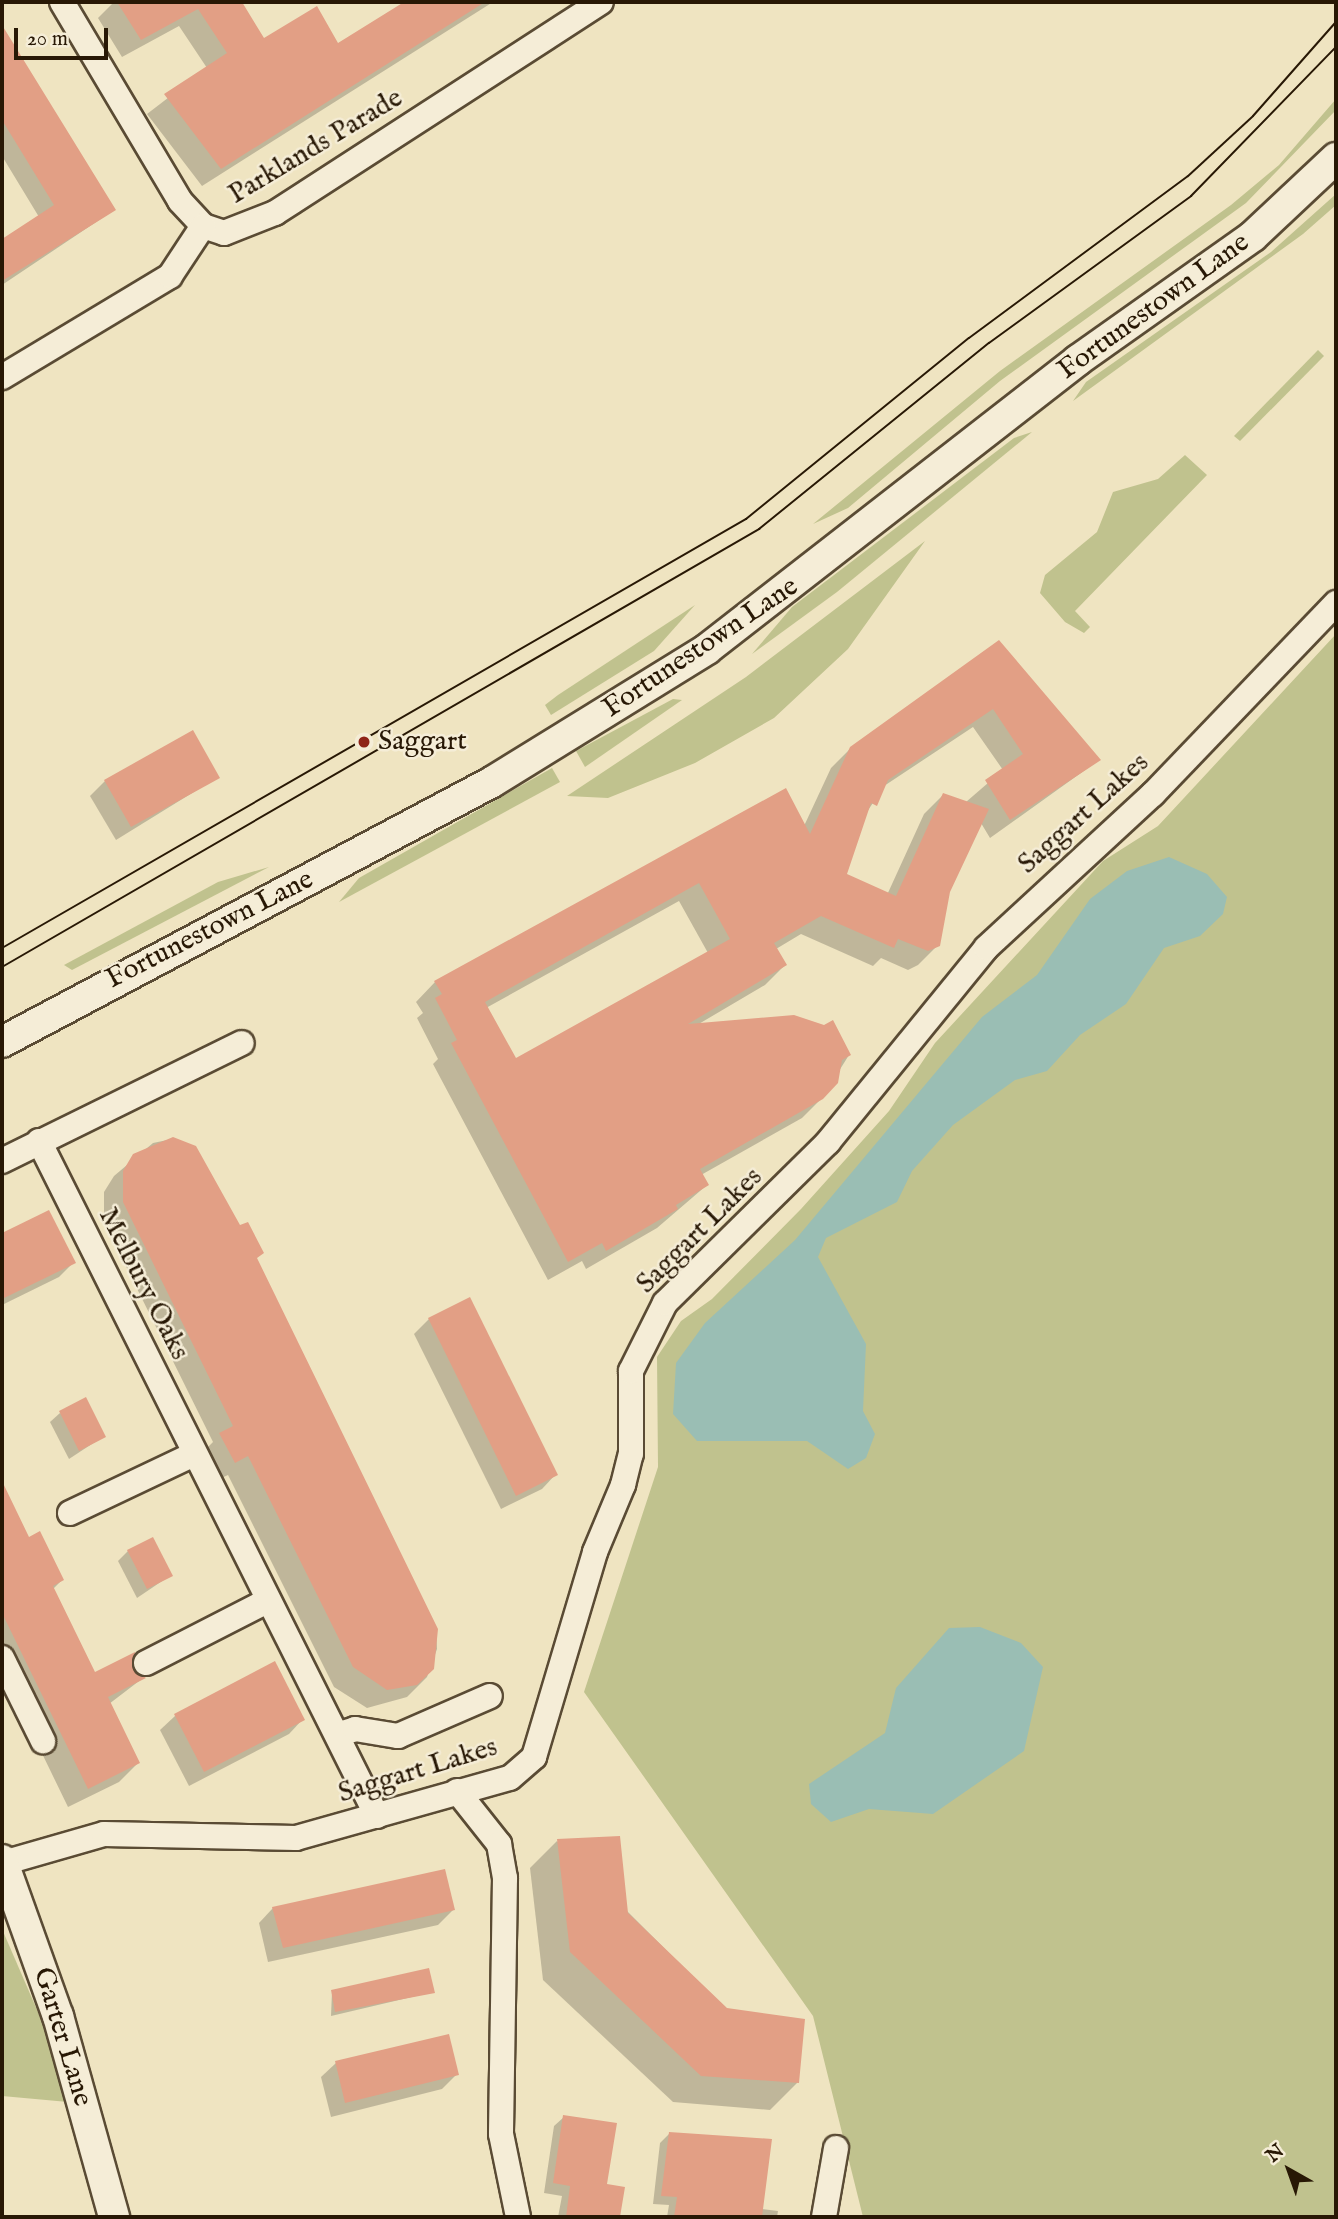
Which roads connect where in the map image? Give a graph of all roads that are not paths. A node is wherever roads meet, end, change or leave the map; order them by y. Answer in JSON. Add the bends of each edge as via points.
{"nodes":[{"id":1,"x":62,"y":2,"type":"edge"},
{"id":2,"x":601,"y":2,"type":"edge"},
{"id":3,"x":1336,"y":158,"type":"edge"},
{"id":4,"x":203,"y":226,"type":"junction"},
{"id":5,"x":2,"y":377,"type":"edge"},
{"id":6,"x":1336,"y":603,"type":"edge"},
{"id":7,"x":2,"y":1042,"type":"edge"},
{"id":8,"x":242,"y":1043,"type":"dead end"},
{"id":9,"x":38,"y":1141,"type":"junction"},
{"id":10,"x":2,"y":1161,"type":"edge"},
{"id":11,"x":194,"y":1454,"type":"junction"},
{"id":12,"x":70,"y":1513,"type":"dead end"},
{"id":13,"x":267,"y":1601,"type":"junction"},
{"id":14,"x":2,"y":1658,"type":"edge"},
{"id":15,"x":146,"y":1662,"type":"dead end"},
{"id":16,"x":490,"y":1696,"type":"dead end"},
{"id":17,"x":340,"y":1734,"type":"junction"},
{"id":18,"x":43,"y":1741,"type":"dead end"},
{"id":19,"x":457,"y":1791,"type":"junction"},
{"id":20,"x":377,"y":1816,"type":"junction"},
{"id":21,"x":2,"y":1862,"type":"edge"},
{"id":22,"x":836,"y":2148,"type":"dead end"},
{"id":23,"x":114,"y":2217,"type":"edge"},
{"id":24,"x":518,"y":2217,"type":"edge"},
{"id":25,"x":824,"y":2217,"type":"edge"}],
"edges":[{"from":1,"to":4,"type":"street","via":[[180,201]]},
{"from":2,"to":4,"type":"street","name":"Parklands Parade","via":[[275,213],[224,233]]},
{"from":3,"to":7,"type":"street","name":"Fortunestown Lane","via":[[1262,229],[1078,360],[707,649],[492,782]]},
{"from":4,"to":5,"type":"street","name":"Parklands Parade","via":[[170,276]]},
{"from":6,"to":19,"type":"street","name":"Saggart Lakes","via":[[1153,794],[986,948],[828,1142],[665,1303],[631,1371],[629,1464],[588,1576],[543,1740],[510,1778]]},
{"from":8,"to":9,"type":"street"},
{"from":9,"to":10,"type":"street"},
{"from":9,"to":11,"type":"street","name":"Melbury Oaks"},
{"from":11,"to":12,"type":"street"},
{"from":11,"to":13,"type":"street","name":"Melbury Oaks"},
{"from":13,"to":15,"type":"street"},
{"from":13,"to":17,"type":"street","name":"Melbury Oaks"},
{"from":14,"to":18,"type":"street"},
{"from":16,"to":17,"type":"street","via":[[398,1736],[355,1729]]},
{"from":17,"to":20,"type":"street","name":"Melbury Oaks"},
{"from":19,"to":20,"type":"street","name":"Saggart Lakes"},
{"from":19,"to":24,"type":"street","via":[[499,1844],[505,1878],[501,2134]]},
{"from":20,"to":21,"type":"street","name":"Saggart Lakes","via":[[296,1838],[249,1842],[154,1831],[104,1834]]},
{"from":21,"to":23,"type":"street","name":"Garter Lane","via":[[58,2016]]},
{"from":22,"to":25,"type":"street"}]}
